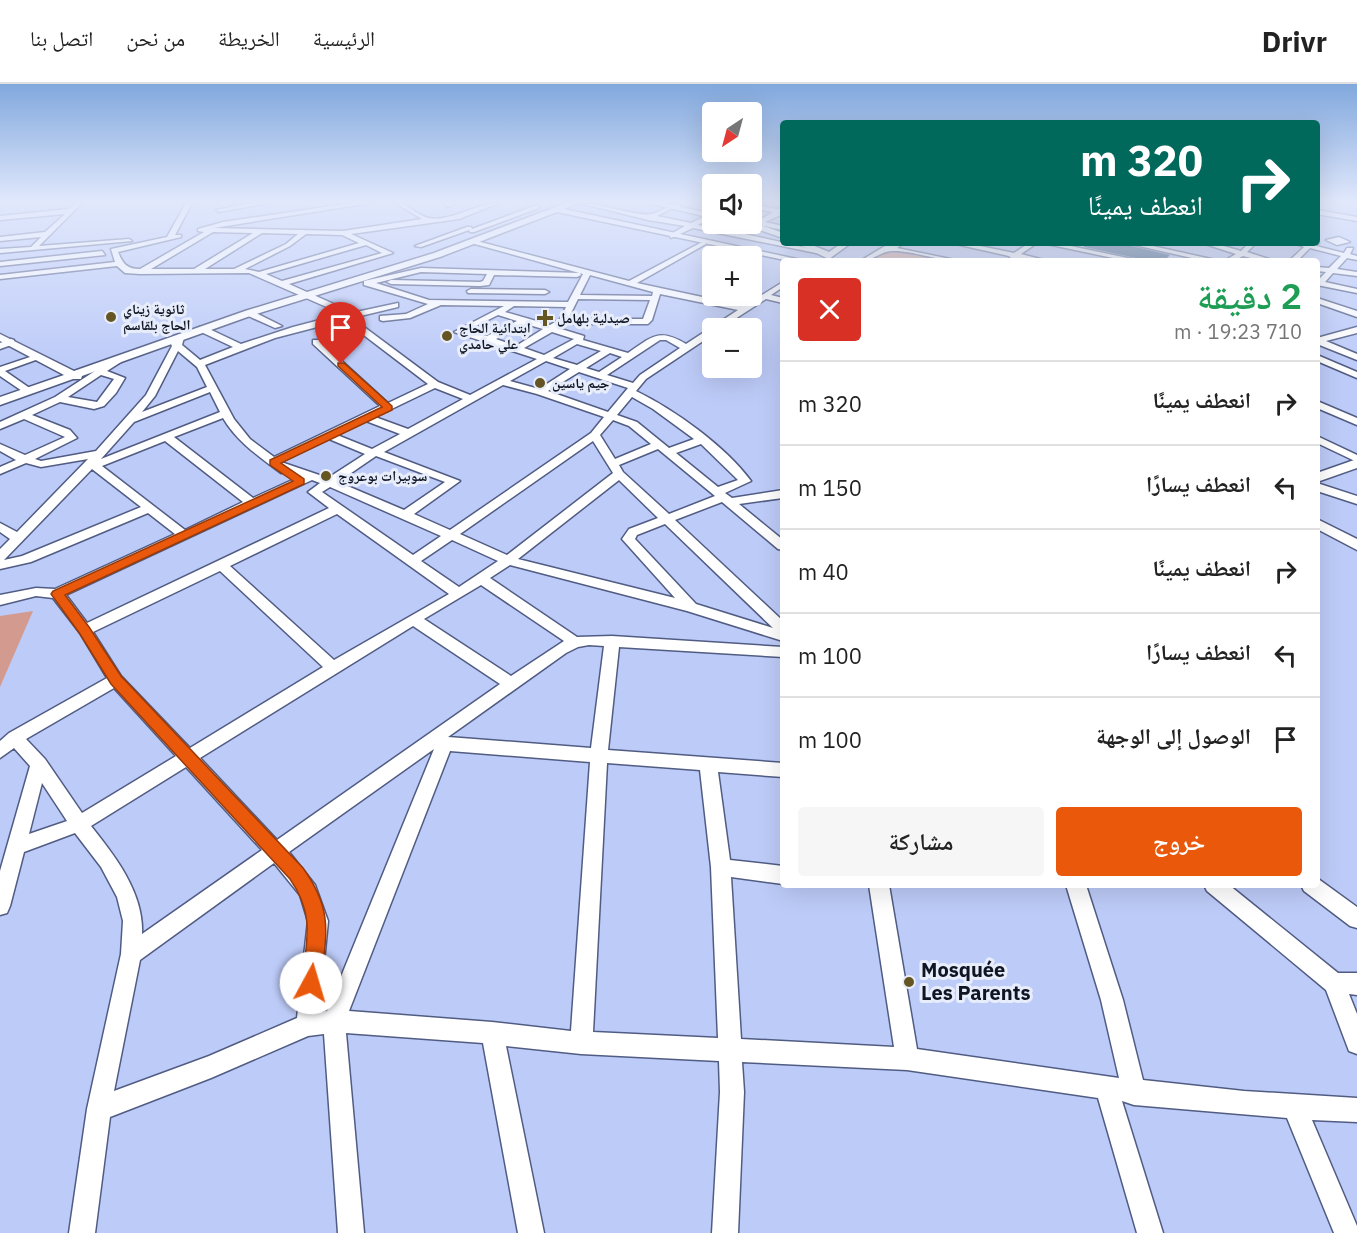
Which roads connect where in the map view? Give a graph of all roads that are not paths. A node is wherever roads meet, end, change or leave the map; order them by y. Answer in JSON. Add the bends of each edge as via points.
{"nodes":[{"id":1,"x":24,"y":257,"type":"edge"},
{"id":2,"x":65,"y":257,"type":"edge"},
{"id":3,"x":116,"y":257,"type":"edge"},
{"id":4,"x":165,"y":257,"type":"edge"},
{"id":5,"x":219,"y":257,"type":"edge"},
{"id":6,"x":263,"y":257,"type":"edge"},
{"id":7,"x":319,"y":257,"type":"edge"},
{"id":8,"x":377,"y":257,"type":"edge"},
{"id":9,"x":394,"y":257,"type":"edge"},
{"id":10,"x":430,"y":257,"type":"edge"},
{"id":11,"x":529,"y":257,"type":"edge"},
{"id":12,"x":679,"y":257,"type":"edge"},
{"id":13,"x":1332,"y":257,"type":"edge"},
{"id":14,"x":19,"y":262,"type":"junction"},
{"id":15,"x":0,"y":264,"type":"edge"},
{"id":16,"x":119,"y":264,"type":"junction"},
{"id":17,"x":399,"y":267,"type":"junction"},
{"id":18,"x":1320,"y":269,"type":"edge"},
{"id":19,"x":233,"y":271,"type":"junction"},
{"id":20,"x":1330,"y":271,"type":"junction"},
{"id":21,"x":139,"y":272,"type":"junction"},
{"id":22,"x":194,"y":272,"type":"junction"},
{"id":23,"x":259,"y":274,"type":"junction"},
{"id":24,"x":491,"y":274,"type":"junction"},
{"id":25,"x":587,"y":274,"type":"junction"},
{"id":26,"x":1357,"y":274,"type":"edge"},
{"id":27,"x":552,"y":275,"type":"junction"},
{"id":28,"x":1,"y":278,"type":"edge"},
{"id":29,"x":356,"y":279,"type":"junction"},
{"id":30,"x":1320,"y":281,"type":"edge"},
{"id":31,"x":370,"y":282,"type":"junction"},
{"id":32,"x":632,"y":283,"type":"junction"},
{"id":33,"x":1320,"y":283,"type":"edge"},
{"id":34,"x":282,"y":284,"type":"junction"},
{"id":35,"x":780,"y":286,"type":"edge"},
{"id":36,"x":438,"y":290,"type":"dead end"},
{"id":37,"x":1357,"y":291,"type":"edge"},
{"id":38,"x":545,"y":292,"type":"junction"},
{"id":39,"x":307,"y":294,"type":"junction"},
{"id":40,"x":656,"y":295,"type":"junction"},
{"id":41,"x":765,"y":297,"type":"junction"},
{"id":42,"x":1320,"y":299,"type":"edge"},
{"id":43,"x":780,"y":300,"type":"edge"},
{"id":44,"x":1320,"y":300,"type":"edge"},
{"id":45,"x":574,"y":301,"type":"junction"},
{"id":46,"x":441,"y":302,"type":"junction"},
{"id":47,"x":1357,"y":304,"type":"edge"},
{"id":48,"x":395,"y":305,"type":"dead end"},
{"id":49,"x":513,"y":305,"type":"junction"},
{"id":50,"x":540,"y":305,"type":"junction"},
{"id":51,"x":746,"y":309,"type":"junction"},
{"id":52,"x":497,"y":312,"type":"junction"},
{"id":53,"x":249,"y":313,"type":"junction"},
{"id":54,"x":343,"y":315,"type":"junction"},
{"id":55,"x":1357,"y":315,"type":"edge"},
{"id":56,"x":383,"y":318,"type":"dead end"},
{"id":57,"x":732,"y":318,"type":"edge"},
{"id":58,"x":524,"y":321,"type":"junction"},
{"id":59,"x":563,"y":321,"type":"junction"},
{"id":60,"x":278,"y":326,"type":"dead end"},
{"id":61,"x":202,"y":329,"type":"junction"},
{"id":62,"x":551,"y":329,"type":"junction"},
{"id":63,"x":1357,"y":330,"type":"edge"},
{"id":64,"x":0,"y":337,"type":"edge"},
{"id":65,"x":702,"y":338,"type":"edge"},
{"id":66,"x":488,"y":339,"type":"junction"},
{"id":67,"x":179,"y":340,"type":"junction"},
{"id":68,"x":1320,"y":340,"type":"edge"},
{"id":69,"x":576,"y":341,"type":"junction"},
{"id":70,"x":316,"y":342,"type":"dead end"},
{"id":71,"x":1320,"y":342,"type":"edge"},
{"id":72,"x":6,"y":344,"type":"edge"},
{"id":73,"x":242,"y":348,"type":"junction"},
{"id":74,"x":686,"y":348,"type":"junction"},
{"id":75,"x":517,"y":349,"type":"junction"},
{"id":76,"x":609,"y":350,"type":"junction"},
{"id":77,"x":630,"y":356,"type":"junction"},
{"id":78,"x":39,"y":357,"type":"junction"},
{"id":79,"x":1357,"y":357,"type":"edge"},
{"id":80,"x":544,"y":359,"type":"junction"},
{"id":81,"x":1320,"y":359,"type":"edge"},
{"id":82,"x":118,"y":360,"type":"joint"},
{"id":83,"x":199,"y":364,"type":"junction"},
{"id":84,"x":577,"y":369,"type":"junction"},
{"id":85,"x":98,"y":370,"type":"junction"},
{"id":86,"x":0,"y":371,"type":"edge"},
{"id":87,"x":1357,"y":375,"type":"edge"},
{"id":88,"x":75,"y":376,"type":"junction"},
{"id":89,"x":600,"y":376,"type":"junction"},
{"id":90,"x":501,"y":382,"type":"junction"},
{"id":91,"x":435,"y":384,"type":"junction"},
{"id":92,"x":212,"y":388,"type":"junction"},
{"id":93,"x":632,"y":389,"type":"junction"},
{"id":94,"x":28,"y":392,"type":"junction"},
{"id":95,"x":540,"y":392,"type":"junction"},
{"id":96,"x":59,"y":399,"type":"junction"},
{"id":97,"x":471,"y":399,"type":"junction"},
{"id":98,"x":0,"y":403,"type":"edge"},
{"id":99,"x":1320,"y":405,"type":"edge"},
{"id":100,"x":388,"y":408,"type":"junction"},
{"id":101,"x":225,"y":413,"type":"junction"},
{"id":102,"x":25,"y":416,"type":"junction"},
{"id":103,"x":368,"y":417,"type":"junction"},
{"id":104,"x":612,"y":417,"type":"junction"},
{"id":105,"x":130,"y":420,"type":"junction"},
{"id":106,"x":1357,"y":422,"type":"edge"},
{"id":107,"x":0,"y":426,"type":"edge"},
{"id":108,"x":408,"y":433,"type":"junction"},
{"id":109,"x":595,"y":435,"type":"junction"},
{"id":110,"x":166,"y":436,"type":"junction"},
{"id":111,"x":330,"y":436,"type":"junction"},
{"id":112,"x":701,"y":440,"type":"junction"},
{"id":113,"x":1320,"y":441,"type":"edge"},
{"id":114,"x":0,"y":447,"type":"edge"},
{"id":115,"x":664,"y":448,"type":"junction"},
{"id":116,"x":374,"y":452,"type":"junction"},
{"id":117,"x":25,"y":460,"type":"junction"},
{"id":118,"x":95,"y":461,"type":"junction"},
{"id":119,"x":1357,"y":461,"type":"edge"},
{"id":120,"x":276,"y":464,"type":"junction"},
{"id":121,"x":616,"y":469,"type":"junction"},
{"id":122,"x":0,"y":471,"type":"edge"},
{"id":123,"x":312,"y":475,"type":"junction"},
{"id":124,"x":1320,"y":477,"type":"edge"},
{"id":125,"x":300,"y":482,"type":"junction"},
{"id":126,"x":329,"y":482,"type":"junction"},
{"id":127,"x":1320,"y":488,"type":"edge"},
{"id":128,"x":314,"y":492,"type":"junction"},
{"id":129,"x":780,"y":494,"type":"edge"},
{"id":130,"x":724,"y":497,"type":"junction"},
{"id":131,"x":1357,"y":500,"type":"edge"},
{"id":132,"x":253,"y":504,"type":"junction"},
{"id":133,"x":150,"y":508,"type":"junction"},
{"id":134,"x":338,"y":509,"type":"junction"},
{"id":135,"x":405,"y":515,"type":"junction"},
{"id":136,"x":1320,"y":516,"type":"edge"},
{"id":137,"x":666,"y":519,"type":"junction"},
{"id":138,"x":1320,"y":525,"type":"edge"},
{"id":139,"x":0,"y":527,"type":"edge"},
{"id":140,"x":184,"y":535,"type":"junction"},
{"id":141,"x":451,"y":536,"type":"junction"},
{"id":142,"x":1357,"y":537,"type":"edge"},
{"id":143,"x":18,"y":538,"type":"junction"},
{"id":144,"x":780,"y":544,"type":"edge"},
{"id":145,"x":1357,"y":545,"type":"edge"},
{"id":146,"x":0,"y":557,"type":"edge"},
{"id":147,"x":508,"y":560,"type":"junction"},
{"id":148,"x":413,"y":561,"type":"junction"},
{"id":149,"x":0,"y":565,"type":"edge"},
{"id":150,"x":223,"y":566,"type":"junction"},
{"id":151,"x":482,"y":579,"type":"junction"},
{"id":152,"x":57,"y":594,"type":"junction"},
{"id":153,"x":459,"y":594,"type":"junction"},
{"id":154,"x":0,"y":600,"type":"edge"},
{"id":155,"x":691,"y":607,"type":"junction"},
{"id":156,"x":413,"y":619,"type":"junction"},
{"id":157,"x":780,"y":626,"type":"edge"},
{"id":158,"x":85,"y":630,"type":"junction"},
{"id":159,"x":780,"y":635,"type":"edge"},
{"id":160,"x":612,"y":641,"type":"junction"},
{"id":161,"x":574,"y":642,"type":"junction"},
{"id":162,"x":780,"y":652,"type":"edge"},
{"id":163,"x":333,"y":668,"type":"junction"},
{"id":164,"x":116,"y":680,"type":"junction"},
{"id":165,"x":511,"y":684,"type":"junction"},
{"id":166,"x":15,"y":738,"type":"junction"},
{"id":167,"x":436,"y":744,"type":"junction"},
{"id":168,"x":0,"y":751,"type":"edge"},
{"id":169,"x":599,"y":754,"type":"junction"},
{"id":170,"x":189,"y":757,"type":"junction"},
{"id":171,"x":708,"y":763,"type":"junction"},
{"id":172,"x":39,"y":764,"type":"junction"},
{"id":173,"x":780,"y":770,"type":"edge"},
{"id":174,"x":79,"y":824,"type":"junction"},
{"id":175,"x":16,"y":847,"type":"junction"},
{"id":176,"x":275,"y":852,"type":"junction"},
{"id":177,"x":721,"y":867,"type":"junction"},
{"id":178,"x":780,"y":874,"type":"edge"},
{"id":179,"x":875,"y":888,"type":"edge"},
{"id":180,"x":1077,"y":888,"type":"edge"},
{"id":181,"x":1218,"y":888,"type":"edge"},
{"id":182,"x":1315,"y":888,"type":"edge"},
{"id":183,"x":0,"y":906,"type":"edge"},
{"id":184,"x":1357,"y":919,"type":"edge"},
{"id":185,"x":130,"y":954,"type":"junction"},
{"id":186,"x":1334,"y":983,"type":"junction"},
{"id":187,"x":1357,"y":984,"type":"edge"},
{"id":188,"x":334,"y":1021,"type":"junction"},
{"id":189,"x":307,"y":1025,"type":"junction"},
{"id":190,"x":492,"y":1033,"type":"junction"},
{"id":191,"x":581,"y":1042,"type":"junction"},
{"id":192,"x":1357,"y":1043,"type":"edge"},
{"id":193,"x":730,"y":1050,"type":"junction"},
{"id":194,"x":907,"y":1059,"type":"junction"},
{"id":195,"x":1107,"y":1089,"type":"junction"},
{"id":196,"x":1134,"y":1093,"type":"junction"},
{"id":197,"x":1294,"y":1108,"type":"junction"},
{"id":198,"x":99,"y":1109,"type":"junction"},
{"id":199,"x":1357,"y":1110,"type":"edge"},
{"id":200,"x":82,"y":1233,"type":"edge"},
{"id":201,"x":351,"y":1233,"type":"edge"},
{"id":202,"x":531,"y":1233,"type":"edge"},
{"id":203,"x":725,"y":1233,"type":"edge"},
{"id":204,"x":1150,"y":1233,"type":"edge"},
{"id":205,"x":1347,"y":1233,"type":"edge"}],
"edges":[{"from":1,"to":14,"type":"street"},
{"from":2,"to":14,"type":"street"},
{"from":3,"to":16,"type":"street"},
{"from":4,"to":21,"type":"street"},
{"from":5,"to":22,"type":"street"},
{"from":6,"to":19,"type":"street"},
{"from":7,"to":23,"type":"street"},
{"from":8,"to":34,"type":"street"},
{"from":9,"to":17,"type":"street"},
{"from":10,"to":17,"type":"main road"},
{"from":11,"to":25,"type":"street"},
{"from":12,"to":32,"type":"street"},
{"from":13,"to":20,"type":"street"},
{"from":14,"to":15,"type":"street"},
{"from":14,"to":28,"type":"street"},
{"from":16,"to":21,"type":"street","via":[[128,271]]},
{"from":16,"to":28,"type":"street"},
{"from":17,"to":29,"type":"main road"},
{"from":18,"to":20,"type":"street"},
{"from":19,"to":22,"type":"street"},
{"from":19,"to":23,"type":"street"},
{"from":20,"to":26,"type":"street"},
{"from":20,"to":30,"type":"street"},
{"from":21,"to":22,"type":"street"},
{"from":23,"to":34,"type":"street"},
{"from":24,"to":27,"type":"street"},
{"from":24,"to":31,"type":"street","via":[[421,270]]},
{"from":24,"to":31,"type":"street","via":[[478,285]]},
{"from":25,"to":27,"type":"street"},
{"from":25,"to":32,"type":"street"},
{"from":25,"to":45,"type":"street"},
{"from":27,"to":38,"type":"street"},
{"from":29,"to":31,"type":"street"},
{"from":29,"to":39,"type":"main road"},
{"from":31,"to":46,"type":"street","via":[[424,301]]},
{"from":32,"to":40,"type":"street"},
{"from":33,"to":37,"type":"street"},
{"from":34,"to":39,"type":"street"},
{"from":35,"to":41,"type":"street"},
{"from":36,"to":38,"type":"street"},
{"from":38,"to":50,"type":"street"},
{"from":39,"to":53,"type":"main road"},
{"from":39,"to":54,"type":"street"},
{"from":40,"to":45,"type":"street"},
{"from":40,"to":51,"type":"street"},
{"from":40,"to":59,"type":"street","via":[[645,322]]},
{"from":41,"to":43,"type":"street"},
{"from":41,"to":51,"type":"street"},
{"from":42,"to":47,"type":"street"},
{"from":44,"to":55,"type":"street"},
{"from":45,"to":50,"type":"street"},
{"from":45,"to":59,"type":"street"},
{"from":46,"to":49,"type":"street"},
{"from":46,"to":56,"type":"street","via":[[406,316]]},
{"from":48,"to":54,"type":"street"},
{"from":49,"to":50,"type":"street"},
{"from":49,"to":52,"type":"street"},
{"from":51,"to":57,"type":"street"},
{"from":52,"to":58,"type":"street"},
{"from":52,"to":66,"type":"street","via":[[458,332]]},
{"from":53,"to":60,"type":"street"},
{"from":53,"to":61,"type":"main road"},
{"from":54,"to":73,"type":"street"},
{"from":54,"to":91,"type":"street"},
{"from":58,"to":62,"type":"street"},
{"from":58,"to":66,"type":"street"},
{"from":59,"to":62,"type":"street"},
{"from":61,"to":67,"type":"main road"},
{"from":61,"to":73,"type":"street"},
{"from":62,"to":69,"type":"street","via":[[580,338]]},
{"from":62,"to":75,"type":"street"},
{"from":63,"to":68,"type":"street"},
{"from":64,"to":72,"type":"main road"},
{"from":65,"to":74,"type":"street"},
{"from":66,"to":75,"type":"street"},
{"from":67,"to":82,"type":"main road"},
{"from":67,"to":83,"type":"street"},
{"from":67,"to":105,"type":"street","via":[[159,382]]},
{"from":69,"to":76,"type":"street"},
{"from":69,"to":80,"type":"street"},
{"from":70,"to":100,"type":"street"},
{"from":71,"to":79,"type":"street"},
{"from":72,"to":78,"type":"main road"},
{"from":73,"to":83,"type":"street"},
{"from":74,"to":77,"type":"street","via":[[662,336]]},
{"from":74,"to":93,"type":"street","via":[[650,371]]},
{"from":75,"to":80,"type":"street"},
{"from":76,"to":77,"type":"street"},
{"from":76,"to":84,"type":"street"},
{"from":77,"to":89,"type":"street"},
{"from":78,"to":86,"type":"street"},
{"from":78,"to":88,"type":"main road"},
{"from":80,"to":84,"type":"street"},
{"from":80,"to":90,"type":"street"},
{"from":81,"to":87,"type":"street"},
{"from":82,"to":85,"type":"street"},
{"from":83,"to":92,"type":"street"},
{"from":84,"to":89,"type":"street"},
{"from":84,"to":95,"type":"street"},
{"from":85,"to":88,"type":"main road"},
{"from":85,"to":96,"type":"street"},
{"from":85,"to":96,"type":"street","via":[[120,378],[108,400],[87,407]]},
{"from":86,"to":94,"type":"street"},
{"from":88,"to":94,"type":"main road"},
{"from":88,"to":98,"type":"main road"},
{"from":89,"to":93,"type":"street"},
{"from":90,"to":95,"type":"street"},
{"from":90,"to":97,"type":"street"},
{"from":91,"to":97,"type":"street"},
{"from":91,"to":100,"type":"street"},
{"from":92,"to":101,"type":"street"},
{"from":92,"to":105,"type":"street"},
{"from":93,"to":104,"type":"street"},
{"from":93,"to":112,"type":"street"},
{"from":94,"to":98,"type":"main road"},
{"from":95,"to":104,"type":"street"},
{"from":96,"to":102,"type":"street"},
{"from":97,"to":108,"type":"street"},
{"from":99,"to":106,"type":"street"},
{"from":100,"to":103,"type":"street"},
{"from":101,"to":110,"type":"street"},
{"from":101,"to":120,"type":"street","via":[[246,441]]},
{"from":102,"to":107,"type":"street"},
{"from":102,"to":117,"type":"street","via":[[72,438]]},
{"from":103,"to":108,"type":"street"},
{"from":103,"to":111,"type":"street"},
{"from":104,"to":109,"type":"street"},
{"from":104,"to":115,"type":"street","via":[[633,424]]},
{"from":105,"to":118,"type":"street"},
{"from":108,"to":116,"type":"street"},
{"from":109,"to":121,"type":"street"},
{"from":109,"to":141,"type":"street"},
{"from":110,"to":118,"type":"street"},
{"from":110,"to":132,"type":"street"},
{"from":111,"to":116,"type":"street"},
{"from":111,"to":120,"type":"street"},
{"from":112,"to":115,"type":"street"},
{"from":112,"to":130,"type":"street","via":[[745,481]]},
{"from":113,"to":119,"type":"street"},
{"from":114,"to":117,"type":"street"},
{"from":115,"to":121,"type":"street"},
{"from":115,"to":130,"type":"street"},
{"from":116,"to":126,"type":"street"},
{"from":116,"to":135,"type":"street","via":[[454,481]]},
{"from":117,"to":118,"type":"street","via":[[41,464]]},
{"from":117,"to":122,"type":"street"},
{"from":118,"to":133,"type":"street"},
{"from":118,"to":143,"type":"street"},
{"from":119,"to":124,"type":"main road"},
{"from":120,"to":123,"type":"street"},
{"from":120,"to":125,"type":"street"},
{"from":121,"to":137,"type":"street"},
{"from":121,"to":147,"type":"street"},
{"from":123,"to":125,"type":"street"},
{"from":123,"to":126,"type":"street"},
{"from":125,"to":128,"type":"street"},
{"from":125,"to":132,"type":"street"},
{"from":126,"to":128,"type":"street"},
{"from":126,"to":135,"type":"street"},
{"from":127,"to":131,"type":"street"},
{"from":128,"to":134,"type":"street"},
{"from":129,"to":130,"type":"street"},
{"from":130,"to":137,"type":"street"},
{"from":130,"to":144,"type":"street"},
{"from":132,"to":140,"type":"street"},
{"from":133,"to":140,"type":"street"},
{"from":133,"to":149,"type":"street","via":[[26,559]]},
{"from":134,"to":148,"type":"street"},
{"from":134,"to":150,"type":"street"},
{"from":135,"to":141,"type":"street"},
{"from":136,"to":142,"type":"main road"},
{"from":137,"to":155,"type":"street","via":[[633,532],[628,539]]},
{"from":137,"to":157,"type":"street"},
{"from":138,"to":145,"type":"main road"},
{"from":139,"to":143,"type":"street"},
{"from":140,"to":152,"type":"street"},
{"from":141,"to":147,"type":"street"},
{"from":141,"to":148,"type":"street"},
{"from":143,"to":146,"type":"street"},
{"from":147,"to":151,"type":"street"},
{"from":147,"to":155,"type":"street"},
{"from":148,"to":153,"type":"street"},
{"from":150,"to":158,"type":"street"},
{"from":150,"to":163,"type":"street"},
{"from":151,"to":153,"type":"street"},
{"from":151,"to":161,"type":"street"},
{"from":152,"to":154,"type":"street","via":[[36,592]]},
{"from":152,"to":158,"type":"street"},
{"from":153,"to":156,"type":"street"},
{"from":155,"to":159,"type":"street"},
{"from":156,"to":163,"type":"street"},
{"from":156,"to":165,"type":"street"},
{"from":158,"to":164,"type":"street"},
{"from":160,"to":161,"type":"street"},
{"from":160,"to":162,"type":"street"},
{"from":160,"to":169,"type":"street"},
{"from":161,"to":165,"type":"street"},
{"from":163,"to":170,"type":"street"},
{"from":164,"to":166,"type":"street"},
{"from":164,"to":170,"type":"street"},
{"from":165,"to":167,"type":"street"},
{"from":166,"to":168,"type":"street"},
{"from":166,"to":172,"type":"street"},
{"from":167,"to":169,"type":"street"},
{"from":167,"to":176,"type":"street"},
{"from":167,"to":188,"type":"street"},
{"from":169,"to":171,"type":"street"},
{"from":169,"to":191,"type":"street"},
{"from":170,"to":174,"type":"street"},
{"from":170,"to":176,"type":"street"},
{"from":171,"to":173,"type":"street"},
{"from":171,"to":177,"type":"street"},
{"from":172,"to":174,"type":"street"},
{"from":172,"to":175,"type":"street"},
{"from":174,"to":175,"type":"street"},
{"from":174,"to":185,"type":"street","via":[[108,861],[126,896],[133,921]]},
{"from":175,"to":183,"type":"street"},
{"from":176,"to":185,"type":"street"},
{"from":176,"to":189,"type":"street","via":[[308,891],[318,921]]},
{"from":177,"to":178,"type":"street"},
{"from":177,"to":193,"type":"street"},
{"from":179,"to":194,"type":"street"},
{"from":180,"to":196,"type":"street","via":[[1112,1000]]},
{"from":181,"to":186,"type":"street"},
{"from":182,"to":184,"type":"street"},
{"from":185,"to":198,"type":"street"},
{"from":186,"to":187,"type":"street"},
{"from":186,"to":192,"type":"street"},
{"from":188,"to":189,"type":"street"},
{"from":188,"to":190,"type":"street"},
{"from":188,"to":201,"type":"street"},
{"from":189,"to":198,"type":"street"},
{"from":190,"to":191,"type":"street"},
{"from":190,"to":202,"type":"street"},
{"from":191,"to":193,"type":"street"},
{"from":193,"to":194,"type":"street"},
{"from":193,"to":203,"type":"street","via":[[732,1092]]},
{"from":194,"to":195,"type":"street"},
{"from":195,"to":196,"type":"street"},
{"from":195,"to":204,"type":"street"},
{"from":196,"to":197,"type":"street"},
{"from":197,"to":199,"type":"street"},
{"from":197,"to":205,"type":"street"},
{"from":198,"to":200,"type":"street"}]}
